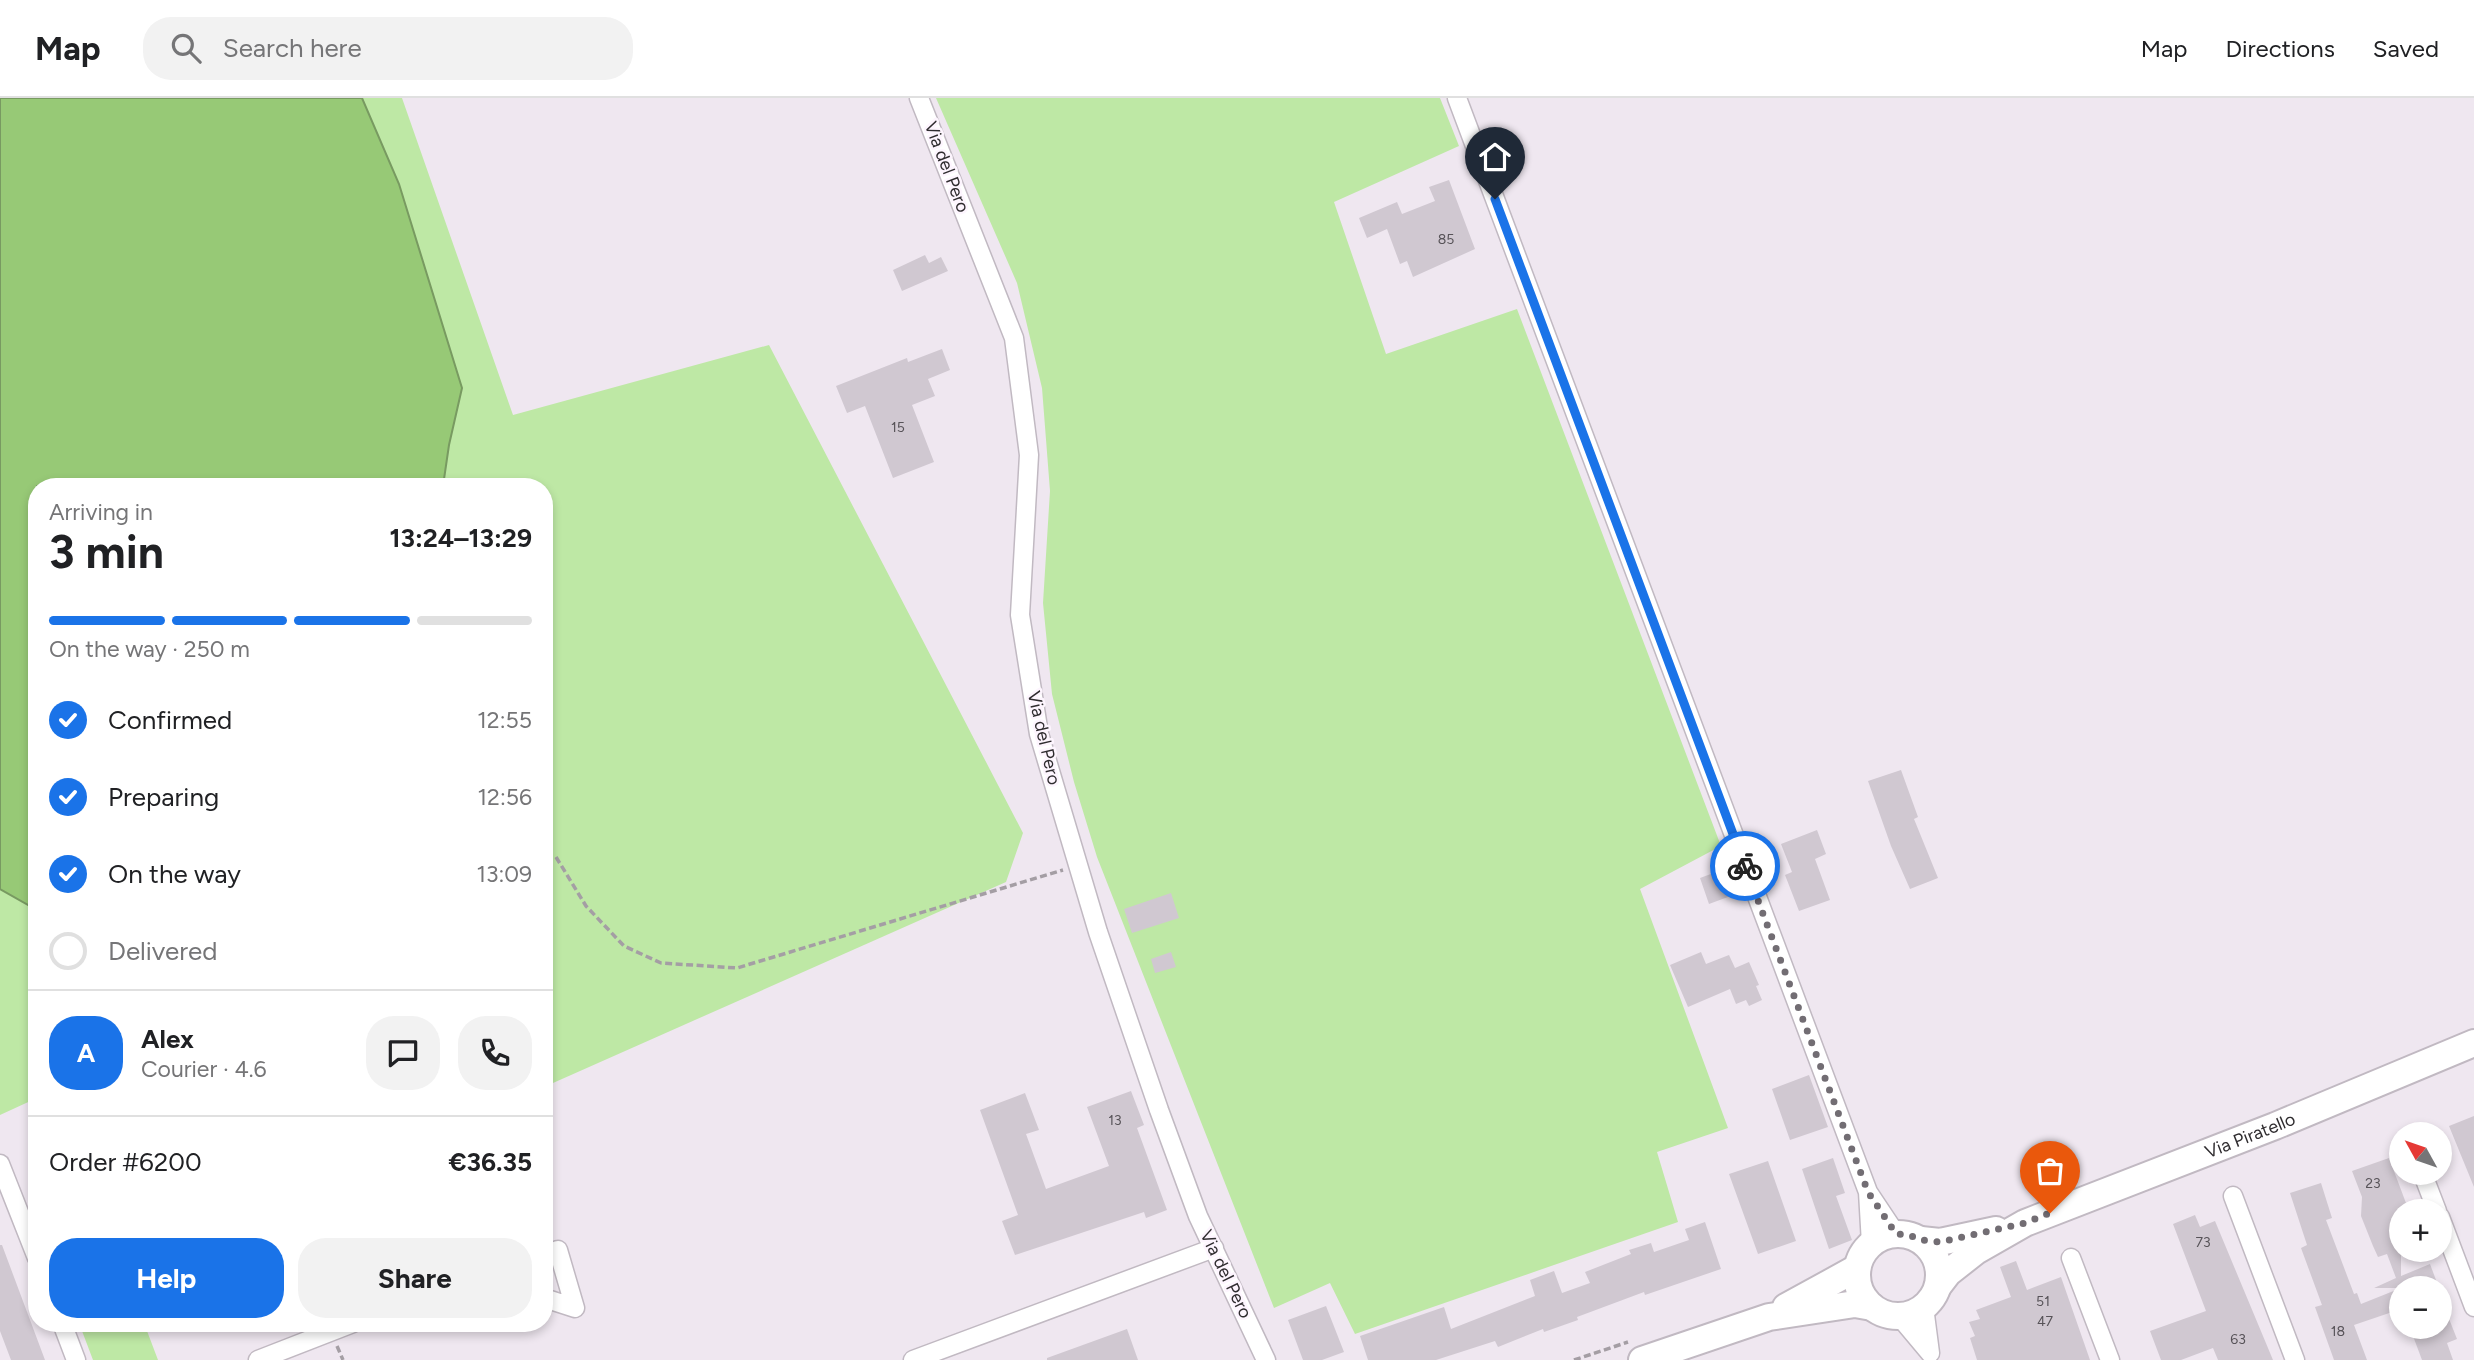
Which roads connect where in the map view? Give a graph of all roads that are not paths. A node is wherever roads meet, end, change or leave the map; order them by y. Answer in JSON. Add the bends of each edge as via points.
{"nodes":[{"id":1,"x":919,"y":98,"type":"edge"},
{"id":2,"x":1457,"y":98,"type":"edge"},
{"id":3,"x":2474,"y":1043,"type":"edge"},
{"id":4,"x":0,"y":1164,"type":"edge"},
{"id":5,"x":1868,"y":1192,"type":"junction"},
{"id":6,"x":2233,"y":1196,"type":"dead end"},
{"id":7,"x":2025,"y":1223,"type":"junction"},
{"id":8,"x":28,"y":1235,"type":"edge"},
{"id":9,"x":1908,"y":1237,"type":"junction"},
{"id":10,"x":1871,"y":1244,"type":"junction"},
{"id":11,"x":1214,"y":1248,"type":"junction"},
{"id":12,"x":2452,"y":1249,"type":"edge"},
{"id":13,"x":553,"y":1252,"type":"edge"},
{"id":14,"x":2071,"y":1258,"type":"dead end"},
{"id":15,"x":1857,"y":1268,"type":"junction"},
{"id":16,"x":1931,"y":1296,"type":"junction"},
{"id":17,"x":553,"y":1301,"type":"edge"},
{"id":18,"x":1872,"y":1307,"type":"junction"},
{"id":19,"x":2474,"y":1307,"type":"edge"},
{"id":20,"x":1899,"y":1316,"type":"junction"},
{"id":21,"x":1769,"y":1317,"type":"junction"},
{"id":22,"x":65,"y":1332,"type":"edge"},
{"id":23,"x":331,"y":1332,"type":"edge"},
{"id":24,"x":1931,"y":1357,"type":"edge"},
{"id":25,"x":76,"y":1360,"type":"edge"},
{"id":26,"x":258,"y":1360,"type":"edge"},
{"id":27,"x":913,"y":1360,"type":"edge"},
{"id":28,"x":1266,"y":1360,"type":"edge"},
{"id":29,"x":1642,"y":1360,"type":"edge"},
{"id":30,"x":2110,"y":1360,"type":"edge"},
{"id":31,"x":2295,"y":1360,"type":"edge"}],
"edges":[{"from":1,"to":11,"type":"street","name":"Via del Pero","via":[[1014,338],[1029,455],[1020,615],[1039,734],[1158,1110]]},
{"from":2,"to":5,"type":"street"},
{"from":3,"to":7,"type":"main road","name":"Via Piratello"},
{"from":4,"to":8,"type":"street"},
{"from":5,"to":9,"type":"street"},
{"from":5,"to":10,"type":"street"},
{"from":6,"to":31,"type":"street"},
{"from":7,"to":9,"type":"main road","name":"Via Piratello","via":[[1940,1242]]},
{"from":7,"to":16,"type":"main road","name":"Via Piratello","via":[[1976,1251],[1948,1273]]},
{"from":9,"to":10,"type":"main road","name":"Via Piratello","via":[[1883,1236]]},
{"from":9,"to":16,"type":"main road","via":[[1930,1249],[1937,1260],[1939,1273]]},
{"from":10,"to":15,"type":"main road"},
{"from":11,"to":27,"type":"street"},
{"from":11,"to":28,"type":"street","name":"Via del Pero"},
{"from":12,"to":19,"type":"street"},
{"from":13,"to":17,"type":"street","via":[[558,1250],[575,1308]]},
{"from":14,"to":30,"type":"street"},
{"from":15,"to":18,"type":"main road","via":[[1858,1283]]},
{"from":15,"to":21,"type":"main road"},
{"from":16,"to":20,"type":"main road","name":"Via Piratello","via":[[1913,1314]]},
{"from":16,"to":24,"type":"street"},
{"from":18,"to":20,"type":"main road"},
{"from":18,"to":21,"type":"main road","via":[[1855,1304]]},
{"from":20,"to":24,"type":"street"},
{"from":21,"to":29,"type":"main road"},
{"from":22,"to":25,"type":"street"},
{"from":23,"to":26,"type":"street"}]}
